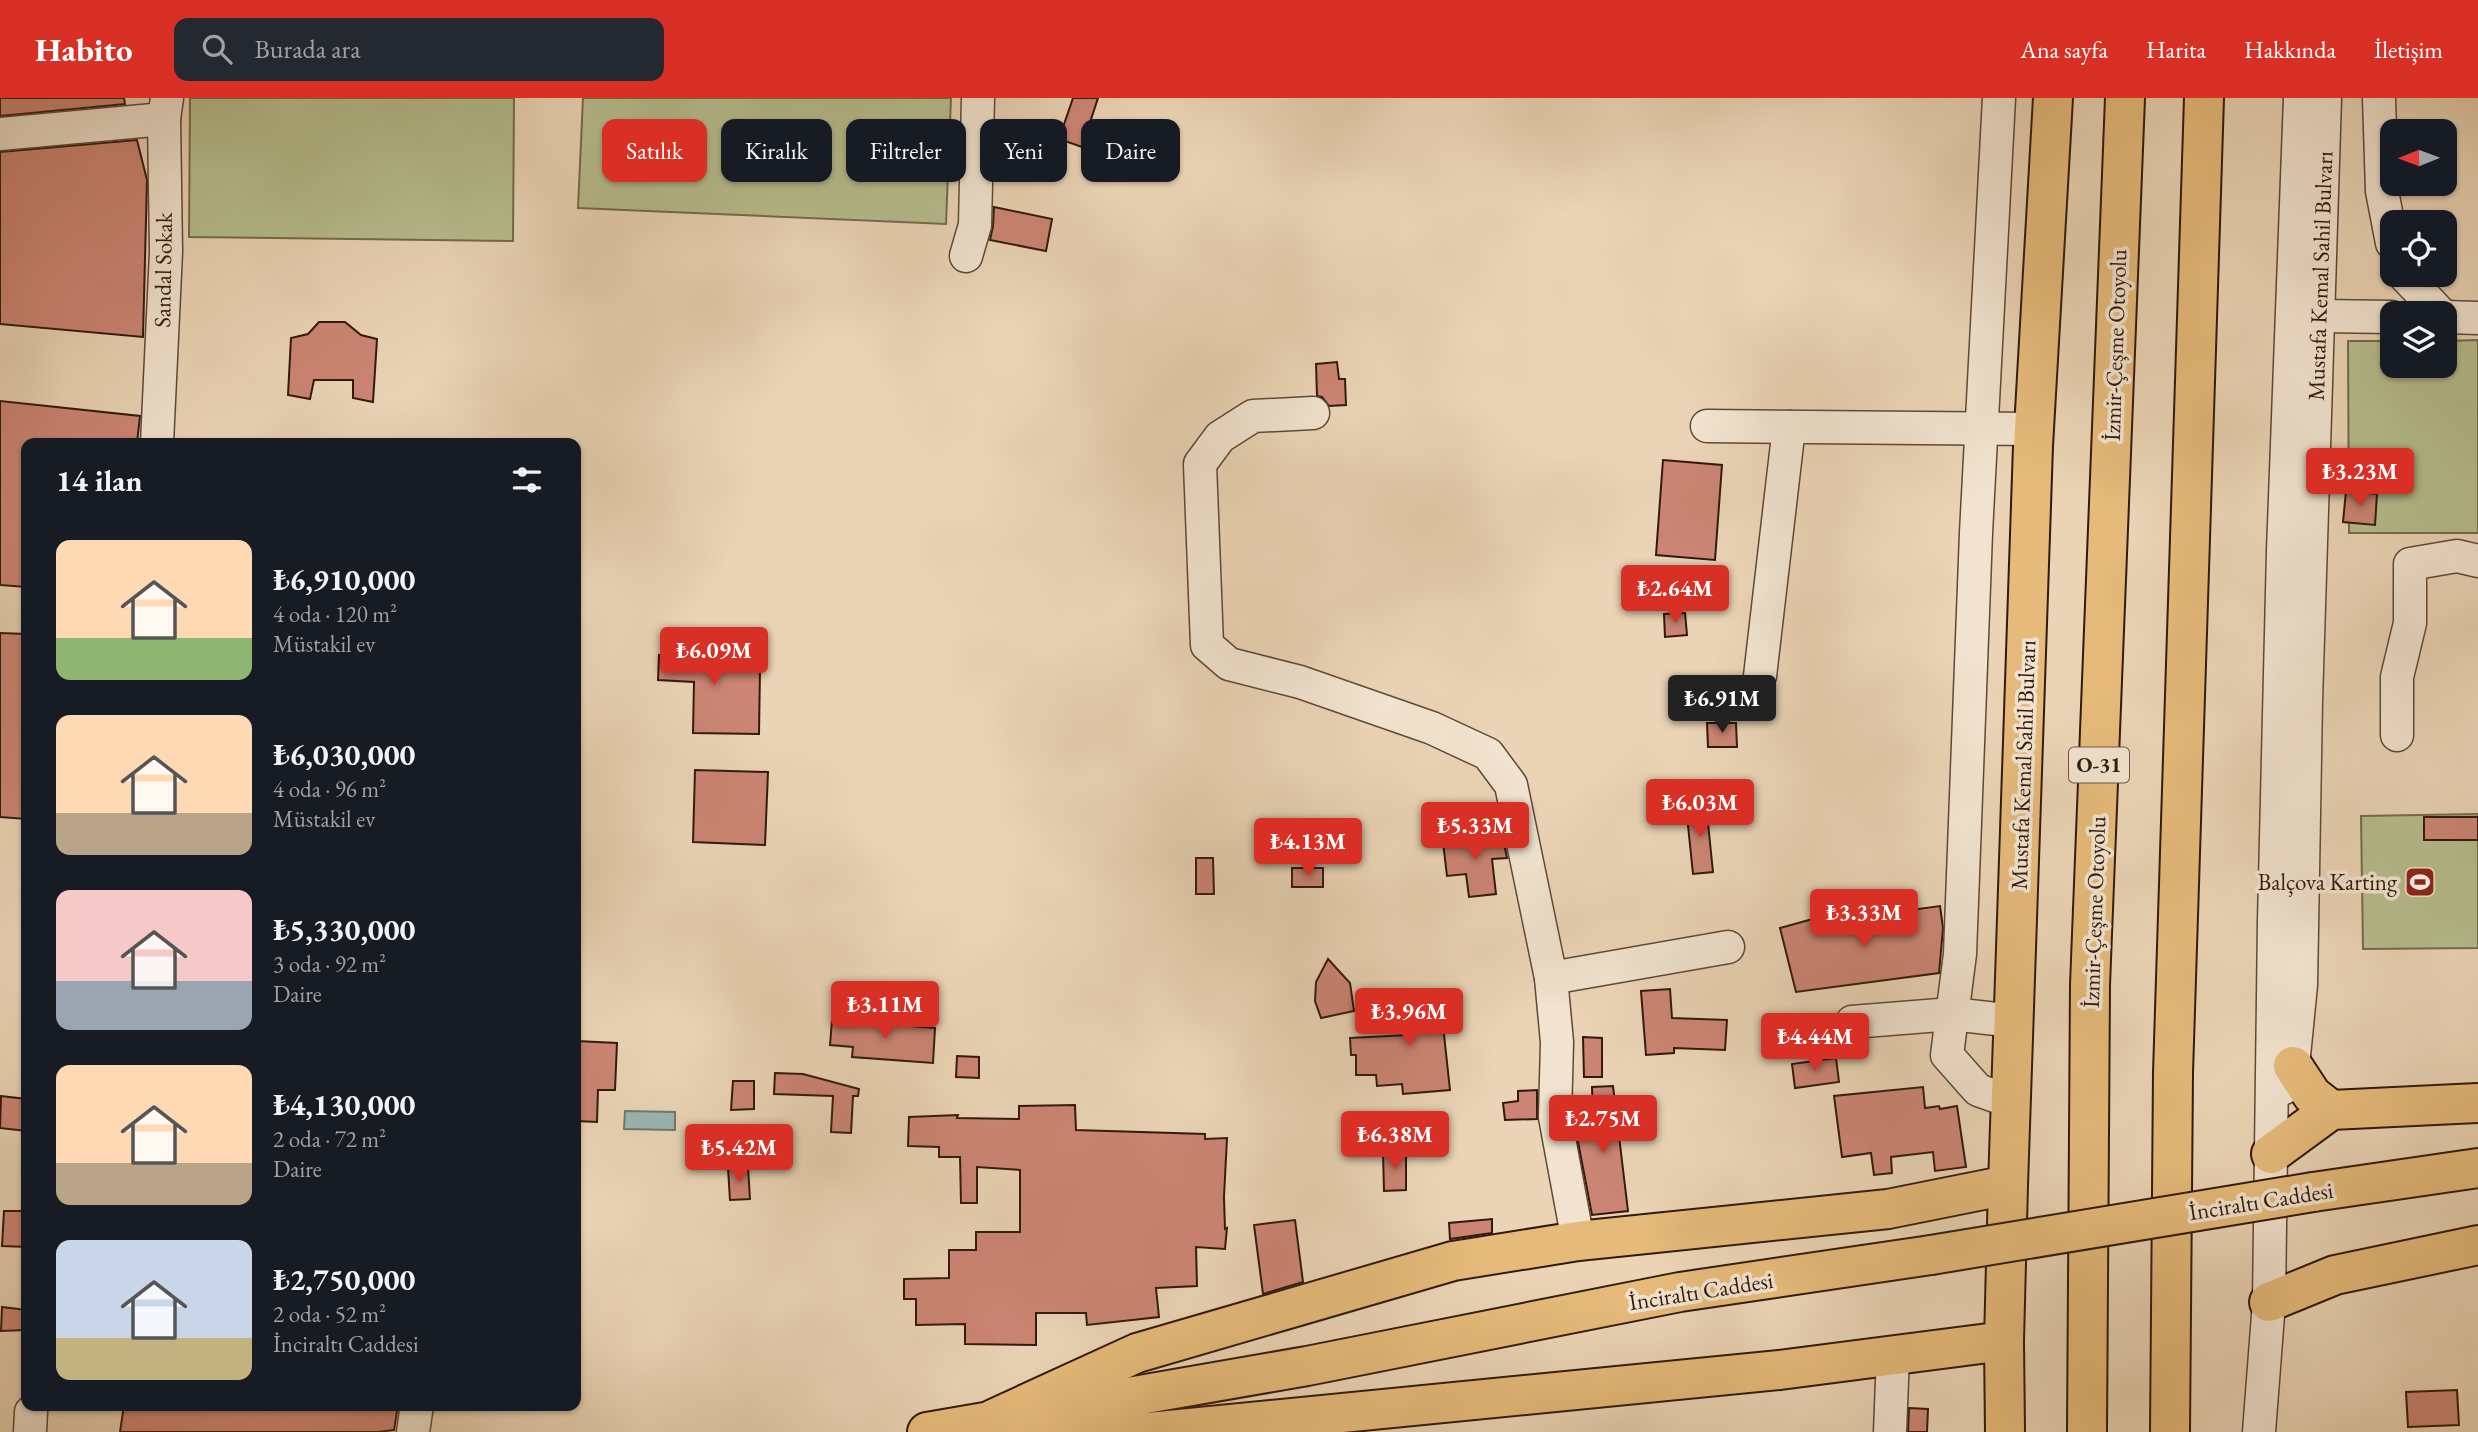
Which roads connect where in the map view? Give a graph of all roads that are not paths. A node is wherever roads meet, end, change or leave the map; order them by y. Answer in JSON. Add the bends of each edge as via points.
{"nodes":[{"id":1,"x":978,"y":98,"type":"edge"},
{"id":2,"x":1999,"y":98,"type":"edge"},
{"id":3,"x":2053,"y":98,"type":"edge"},
{"id":4,"x":2125,"y":98,"type":"edge"},
{"id":5,"x":2204,"y":98,"type":"edge"},
{"id":6,"x":2300,"y":98,"type":"edge"},
{"id":7,"x":2325,"y":98,"type":"edge"},
{"id":8,"x":2379,"y":98,"type":"edge"},
{"id":9,"x":165,"y":109,"type":"edge"},
{"id":10,"x":0,"y":134,"type":"edge"},
{"id":11,"x":2386,"y":210,"type":"edge"},
{"id":12,"x":966,"y":256,"type":"dead end"},
{"id":13,"x":2416,"y":287,"type":"edge"},
{"id":14,"x":2429,"y":301,"type":"edge"},
{"id":15,"x":2320,"y":316,"type":"junction"},
{"id":16,"x":2380,"y":317,"type":"edge"},
{"id":17,"x":2457,"y":317,"type":"edge"},
{"id":18,"x":2478,"y":318,"type":"edge"},
{"id":19,"x":1313,"y":413,"type":"dead end"},
{"id":20,"x":1707,"y":426,"type":"dead end"},
{"id":21,"x":1789,"y":427,"type":"junction"},
{"id":22,"x":1982,"y":428,"type":"junction"},
{"id":23,"x":2035,"y":429,"type":"junction"},
{"id":24,"x":157,"y":438,"type":"edge"},
{"id":25,"x":2478,"y":561,"type":"edge"},
{"id":26,"x":1760,"y":676,"type":"dead end"},
{"id":27,"x":2397,"y":735,"type":"dead end"},
{"id":28,"x":1728,"y":947,"type":"dead end"},
{"id":29,"x":1551,"y":978,"type":"junction"},
{"id":30,"x":1952,"y":1014,"type":"junction"},
{"id":31,"x":2014,"y":1021,"type":"junction"},
{"id":32,"x":1852,"y":1022,"type":"dead end"},
{"id":33,"x":2292,"y":1066,"type":"junction"},
{"id":34,"x":2012,"y":1102,"type":"junction"},
{"id":35,"x":2478,"y":1103,"type":"edge"},
{"id":36,"x":2331,"y":1110,"type":"junction"},
{"id":37,"x":2271,"y":1138,"type":"junction"},
{"id":38,"x":2478,"y":1168,"type":"edge"},
{"id":39,"x":2008,"y":1185,"type":"junction"},
{"id":40,"x":1578,"y":1241,"type":"junction"},
{"id":41,"x":2478,"y":1245,"type":"edge"},
{"id":42,"x":2270,"y":1302,"type":"junction"},
{"id":43,"x":2004,"y":1341,"type":"junction"},
{"id":44,"x":1893,"y":1355,"type":"junction"},
{"id":45,"x":415,"y":1411,"type":"edge"},
{"id":46,"x":993,"y":1419,"type":"junction"},
{"id":47,"x":2262,"y":1429,"type":"edge"},
{"id":48,"x":413,"y":1432,"type":"edge"},
{"id":49,"x":927,"y":1432,"type":"edge"},
{"id":50,"x":1889,"y":1432,"type":"edge"},
{"id":51,"x":2005,"y":1432,"type":"edge"},
{"id":52,"x":2087,"y":1432,"type":"edge"},
{"id":53,"x":2170,"y":1432,"type":"edge"}],
"edges":[{"from":1,"to":12,"type":"street","via":[[975,225]]},
{"from":2,"to":22,"type":"street"},
{"from":3,"to":23,"type":"main road","name":"Mustafa Kemal Sahil Bulvarı"},
{"from":4,"to":52,"type":"main road","name":"İzmir-Çeşme Otoyolu","number":"O-31","via":[[2090,985]]},
{"from":5,"to":53,"type":"main road","via":[[2174,1059]]},
{"from":6,"to":37,"type":"street","name":"Mustafa Kemal Sahil Bulvarı","via":[[2283,551]]},
{"from":7,"to":15,"type":"street","name":"Mustafa Kemal Sahil Bulvarı"},
{"from":8,"to":11,"type":"street"},
{"from":9,"to":10,"type":"street"},
{"from":9,"to":24,"type":"street","name":"Sandal Sokak","via":[[166,252]]},
{"from":13,"to":14,"type":"street"},
{"from":15,"to":16,"type":"street"},
{"from":15,"to":33,"type":"street","name":"Mustafa Kemal Sahil Bulvarı","via":[[2301,985]]},
{"from":17,"to":18,"type":"street"},
{"from":19,"to":29,"type":"street","via":[[1254,416],[1220,438],[1200,464],[1207,645],[1229,664],[1393,714],[1488,754],[1511,785]]},
{"from":20,"to":21,"type":"street"},
{"from":21,"to":22,"type":"street"},
{"from":21,"to":26,"type":"street"},
{"from":22,"to":23,"type":"street"},
{"from":22,"to":30,"type":"street","via":[[1959,954]]},
{"from":23,"to":31,"type":"main road","name":"Mustafa Kemal Sahil Bulvarı"},
{"from":25,"to":27,"type":"street","via":[[2457,556],[2410,564],[2410,622],[2397,677]]},
{"from":28,"to":29,"type":"street"},
{"from":29,"to":40,"type":"street","via":[[1557,1042],[1555,1117]]},
{"from":30,"to":31,"type":"street"},
{"from":30,"to":32,"type":"street"},
{"from":30,"to":34,"type":"street","via":[[1947,1055],[1978,1090]]},
{"from":31,"to":34,"type":"main road","name":"Mustafa Kemal Sahil Bulvarı"},
{"from":33,"to":36,"type":"main road","via":[[2312,1095]]},
{"from":33,"to":37,"type":"street","name":"Mustafa Kemal Sahil Bulvarı"},
{"from":34,"to":39,"type":"main road","name":"Mustafa Kemal Sahil Bulvarı"},
{"from":35,"to":36,"type":"main road"},
{"from":36,"to":37,"type":"main road"},
{"from":37,"to":42,"type":"street","name":"Mustafa Kemal Sahil Bulvarı"},
{"from":38,"to":46,"type":"main road","name":"İnciraltı Caddesi","bridge":true,"via":[[1680,1292],[1307,1366]]},
{"from":39,"to":40,"type":"main road","via":[[1888,1209]]},
{"from":39,"to":43,"type":"main road","name":"Mustafa Kemal Sahil Bulvarı"},
{"from":40,"to":46,"type":"main road","via":[[1453,1261],[1138,1353]]},
{"from":41,"to":42,"type":"main road","via":[[2335,1275]]},
{"from":42,"to":47,"type":"street","name":"Mustafa Kemal Sahil Bulvarı"},
{"from":43,"to":44,"type":"main road"},
{"from":43,"to":51,"type":"main road","name":"Mustafa Kemal Sahil Bulvarı"},
{"from":44,"to":46,"type":"main road","via":[[1149,1432]]},
{"from":44,"to":50,"type":"street"},
{"from":45,"to":48,"type":"street"},
{"from":46,"to":49,"type":"main road","name":"İnciraltı Caddesi"}]}
